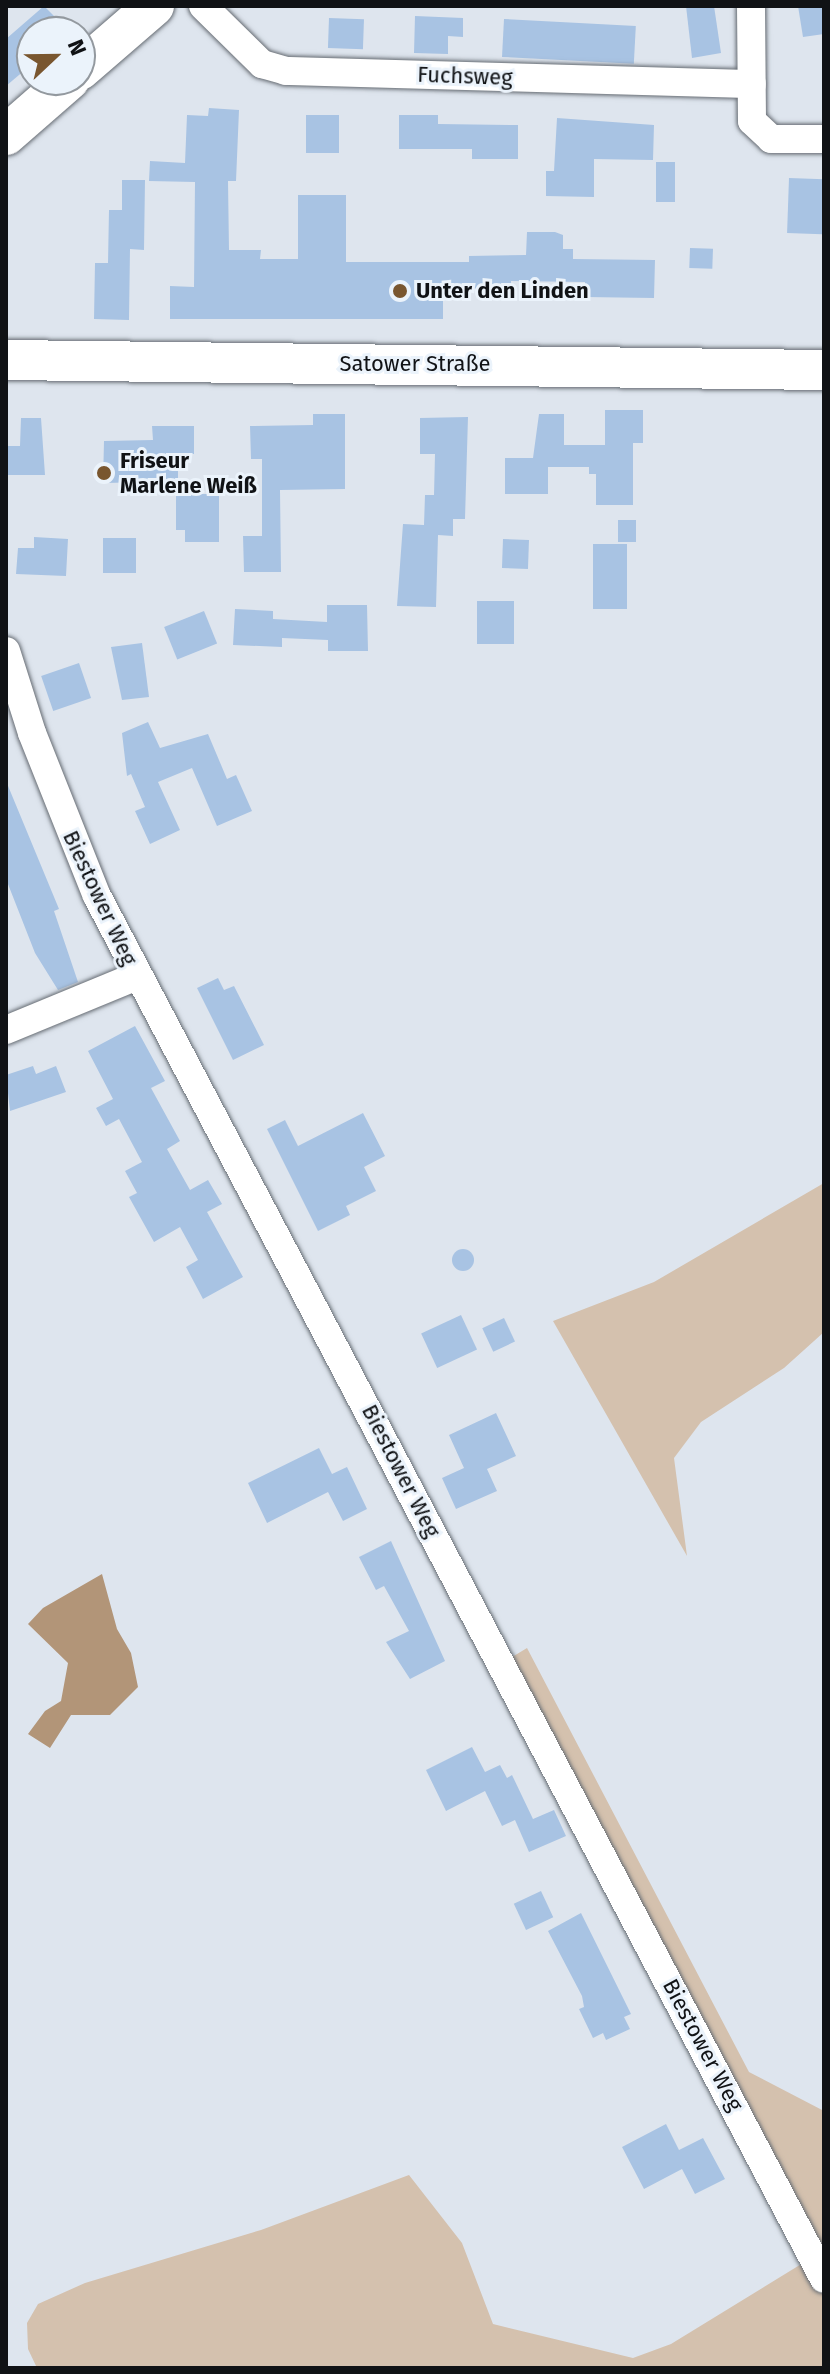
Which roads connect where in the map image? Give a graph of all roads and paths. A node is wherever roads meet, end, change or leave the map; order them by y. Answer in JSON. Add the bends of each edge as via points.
{"nodes":[{"id":1,"x":154,"y":6,"type":"edge"},
{"id":2,"x":203,"y":6,"type":"edge"},
{"id":3,"x":751,"y":6,"type":"edge"},
{"id":4,"x":96,"y":56,"type":"edge"},
{"id":5,"x":752,"y":84,"type":"junction"},
{"id":6,"x":51,"y":96,"type":"edge"},
{"id":7,"x":6,"y":135,"type":"edge"},
{"id":8,"x":824,"y":139,"type":"edge"},
{"id":9,"x":6,"y":360,"type":"edge"},
{"id":10,"x":824,"y":370,"type":"edge"},
{"id":11,"x":6,"y":651,"type":"edge"},
{"id":12,"x":17,"y":722,"type":"edge"},
{"id":13,"x":137,"y":976,"type":"junction"},
{"id":14,"x":6,"y":1030,"type":"edge"},
{"id":15,"x":824,"y":2279,"type":"edge"}],
"edges":[{"from":1,"to":4,"type":"main road"},
{"from":2,"to":5,"type":"street","name":"Fuchsweg","via":[[262,64],[286,71]]},
{"from":3,"to":5,"type":"street"},
{"from":5,"to":8,"type":"street","via":[[752,121],[771,139]]},
{"from":6,"to":7,"type":"main road"},
{"from":9,"to":10,"type":"main road","name":"Satower Straße"},
{"from":11,"to":12,"type":"street","name":"Biestower Weg"},
{"from":12,"to":13,"type":"street","name":"Biestower Weg"},
{"from":13,"to":14,"type":"street"},
{"from":13,"to":15,"type":"street","name":"Biestower Weg"}]}
